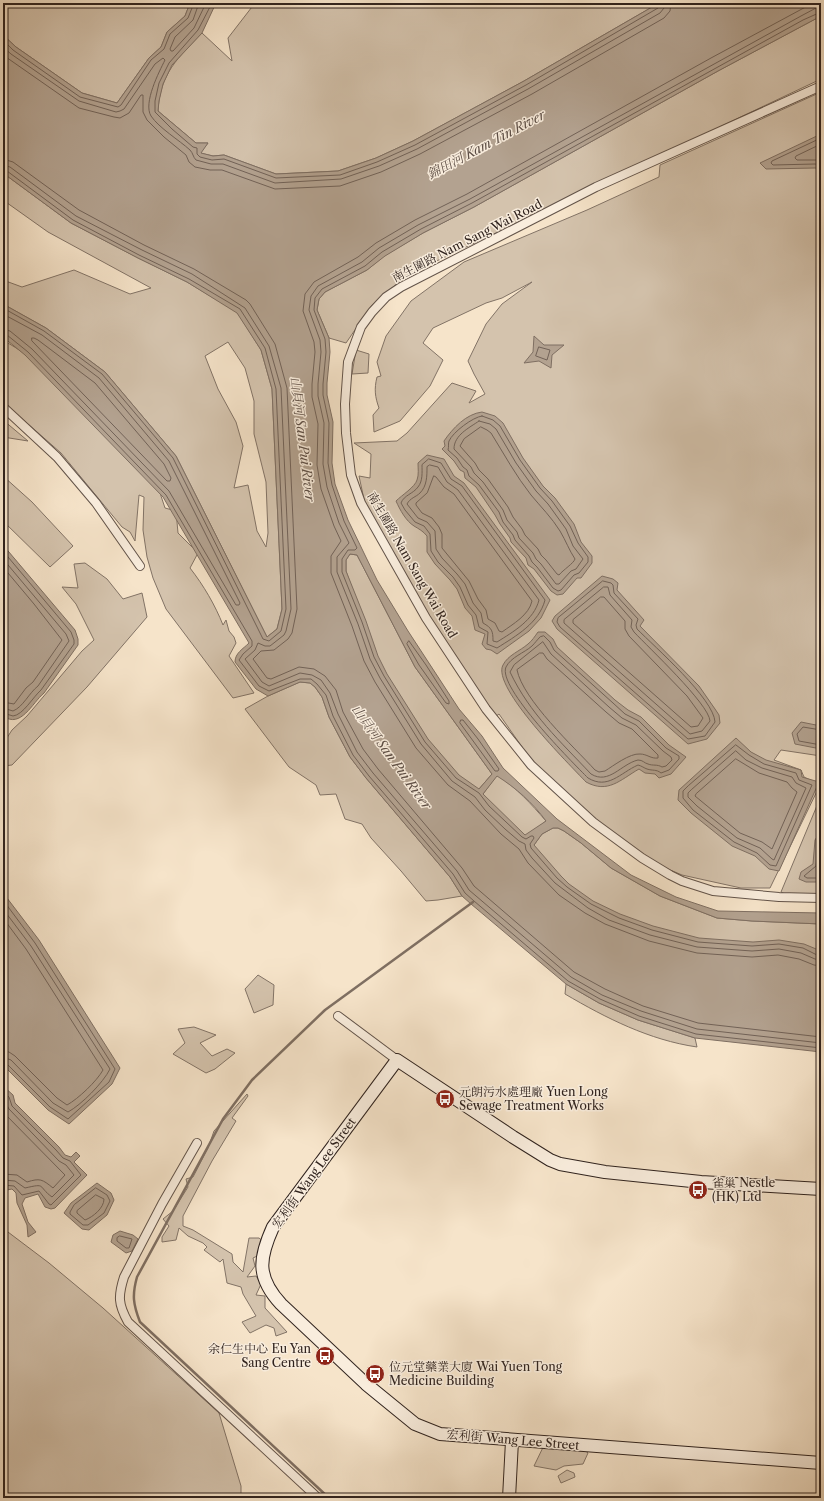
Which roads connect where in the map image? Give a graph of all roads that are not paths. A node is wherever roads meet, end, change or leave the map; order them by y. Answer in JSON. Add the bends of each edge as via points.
{"nodes":[{"id":1,"x":821,"y":86,"type":"edge"},
{"id":2,"x":3,"y":407,"type":"edge"},
{"id":3,"x":140,"y":566,"type":"dead end"},
{"id":4,"x":821,"y":898,"type":"edge"},
{"id":5,"x":338,"y":1016,"type":"dead end"},
{"id":6,"x":397,"y":1060,"type":"junction"},
{"id":7,"x":197,"y":1143,"type":"dead end"},
{"id":8,"x":821,"y":1189,"type":"edge"},
{"id":9,"x":512,"y":1441,"type":"junction"},
{"id":10,"x":821,"y":1463,"type":"edge"},
{"id":11,"x":318,"y":1498,"type":"edge"},
{"id":12,"x":509,"y":1498,"type":"edge"}],
"edges":[{"from":1,"to":4,"type":"street","name":"南生圍路 Nam Sang Wai Road","via":[[596,187],[386,297],[361,327],[354,342],[348,362],[345,404],[351,475],[361,503],[426,618],[486,709],[531,766],[593,822],[642,858],[682,881],[713,891]]},
{"from":2,"to":3,"type":"street","via":[[57,457],[82,486]]},
{"from":5,"to":6,"type":"street"},
{"from":6,"to":8,"type":"street","via":[[513,1137],[560,1164],[605,1172],[701,1182]]},
{"from":6,"to":9,"type":"street","name":"宏利街 Wang Lee Street","via":[[273,1227],[262,1255],[265,1282],[281,1304],[366,1384],[415,1424],[440,1434]]},
{"from":7,"to":11,"type":"street","via":[[124,1277],[120,1289],[120,1306],[128,1322]]},
{"from":9,"to":10,"type":"street","name":"宏利街 Wang Lee Street"},
{"from":9,"to":12,"type":"street"}]}
